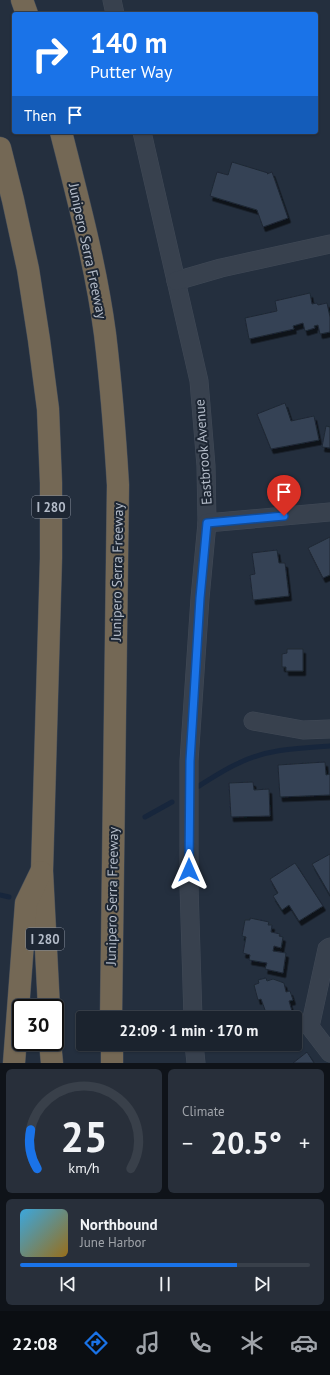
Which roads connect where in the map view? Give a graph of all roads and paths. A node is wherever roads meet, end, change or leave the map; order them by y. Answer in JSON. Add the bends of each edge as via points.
{"nodes":[{"id":1,"x":22,"y":0,"type":"edge"},
{"id":2,"x":112,"y":0,"type":"edge"},
{"id":3,"x":26,"y":12,"type":"edge"},
{"id":4,"x":115,"y":12,"type":"edge"},
{"id":5,"x":61,"y":134,"type":"edge"},
{"id":6,"x":142,"y":134,"type":"edge"},
{"id":7,"x":0,"y":148,"type":"edge"},
{"id":8,"x":330,"y":244,"type":"edge"},
{"id":9,"x":176,"y":281,"type":"junction"},
{"id":10,"x":330,"y":512,"type":"edge"},
{"id":11,"x":207,"y":523,"type":"junction"},
{"id":12,"x":253,"y":721,"type":"dead end"},
{"id":13,"x":330,"y":729,"type":"edge"},
{"id":14,"x":42,"y":871,"type":"junction"},
{"id":15,"x":330,"y":947,"type":"edge"},
{"id":16,"x":49,"y":999,"type":"edge"},
{"id":17,"x":111,"y":1011,"type":"edge"},
{"id":18,"x":193,"y":1011,"type":"edge"},
{"id":19,"x":51,"y":1051,"type":"edge"},
{"id":20,"x":112,"y":1051,"type":"edge"},
{"id":21,"x":195,"y":1051,"type":"edge"},
{"id":22,"x":330,"y":1053,"type":"edge"},
{"id":23,"x":14,"y":1063,"type":"edge"},
{"id":24,"x":52,"y":1063,"type":"edge"},
{"id":25,"x":112,"y":1063,"type":"edge"},
{"id":26,"x":196,"y":1063,"type":"edge"}],
"edges":[{"from":1,"to":3,"type":"highway"},
{"from":2,"to":4,"type":"street"},
{"from":5,"to":17,"type":"highway","name":"Junipero Serra Freeway","via":[[91,256],[105,333],[118,485]]},
{"from":6,"to":9,"type":"street","name":"Eastbrook Avenue"},
{"from":7,"to":14,"type":"highway","number":"I 280","via":[[28,269],[48,409],[51,558]]},
{"from":8,"to":9,"type":"street"},
{"from":9,"to":11,"type":"street","name":"Eastbrook Avenue","via":[[199,381],[206,466]]},
{"from":10,"to":11,"type":"street"},
{"from":11,"to":18,"type":"street","name":"Eastbrook Avenue","via":[[190,761],[189,886]]},
{"from":12,"to":13,"type":"street","via":[[303,730]]},
{"from":14,"to":16,"type":"highway","number":"I 280"},
{"from":14,"to":23,"type":"highway","via":[[26,904]]},
{"from":15,"to":22,"type":"street","via":[[327,949],[310,1028]]},
{"from":19,"to":24,"type":"highway"},
{"from":20,"to":25,"type":"highway"},
{"from":21,"to":26,"type":"street"}]}
